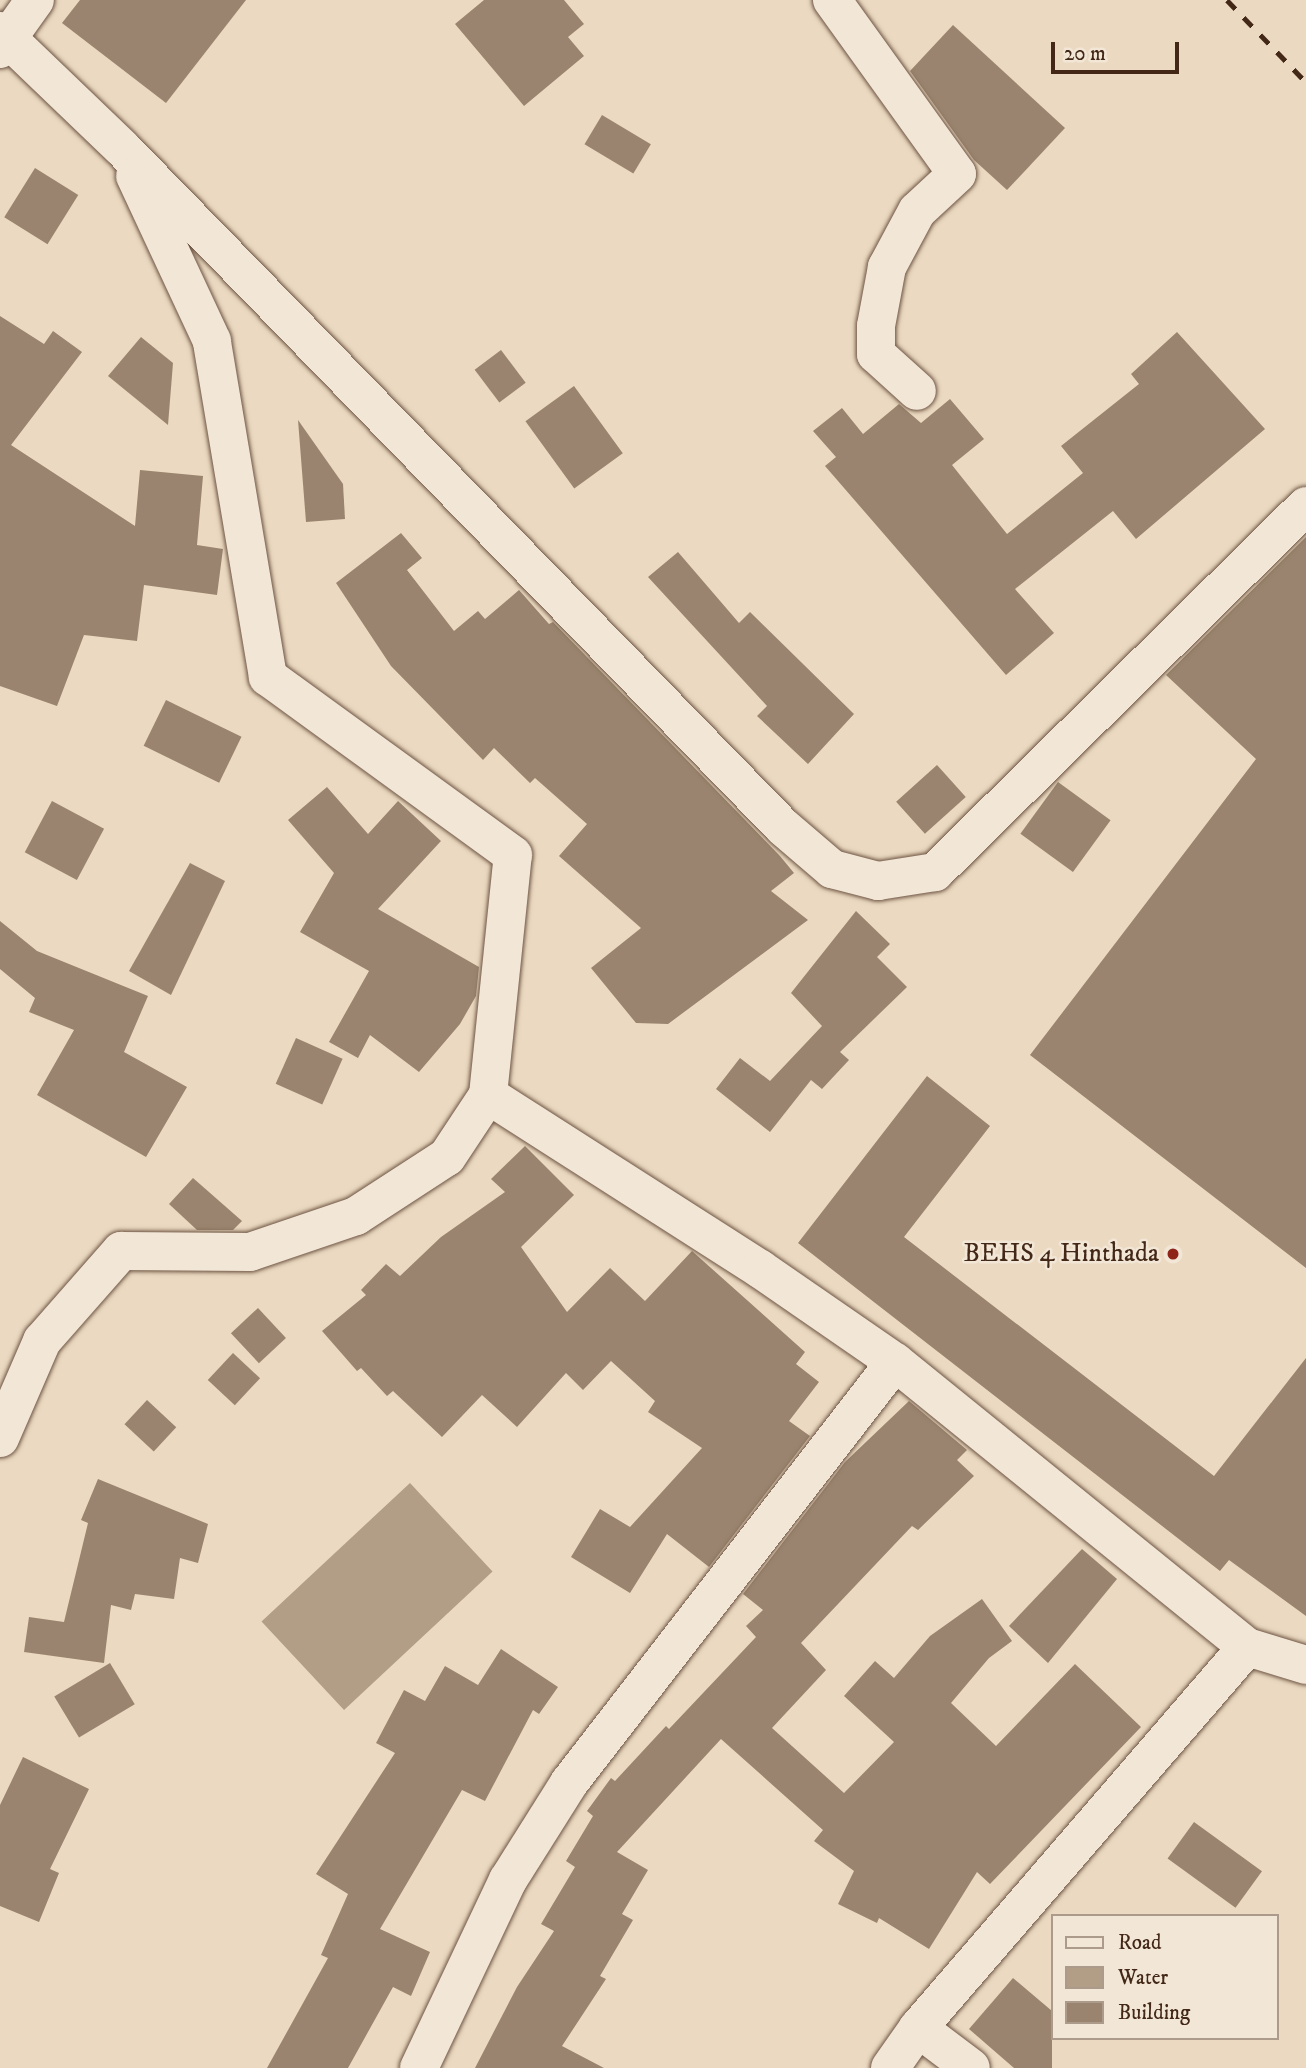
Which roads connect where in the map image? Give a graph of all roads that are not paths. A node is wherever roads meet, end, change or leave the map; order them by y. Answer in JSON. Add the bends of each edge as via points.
{"nodes":[{"id":1,"x":35,"y":0,"type":"edge"},
{"id":2,"x":832,"y":0,"type":"edge"},
{"id":3,"x":2,"y":39,"type":"edge"},
{"id":4,"x":122,"y":148,"type":"junction"},
{"id":5,"x":917,"y":391,"type":"dead end"},
{"id":6,"x":1306,"y":506,"type":"edge"},
{"id":7,"x":488,"y":1095,"type":"junction"},
{"id":8,"x":895,"y":1362,"type":"junction"},
{"id":9,"x":0,"y":1438,"type":"edge"},
{"id":10,"x":1247,"y":1647,"type":"junction"},
{"id":11,"x":1306,"y":1665,"type":"edge"},
{"id":12,"x":918,"y":2028,"type":"junction"},
{"id":13,"x":418,"y":2068,"type":"edge"},
{"id":14,"x":890,"y":2068,"type":"edge"},
{"id":15,"x":971,"y":2068,"type":"edge"}],
"edges":[{"from":1,"to":3,"type":"street"},
{"from":2,"to":5,"type":"street","via":[[957,174],[917,212],[887,267],[876,354]]},
{"from":3,"to":4,"type":"street"},
{"from":4,"to":6,"type":"street","via":[[783,827],[832,869],[878,881],[935,872]]},
{"from":4,"to":7,"type":"street","via":[[212,341],[268,677],[513,855]]},
{"from":7,"to":8,"type":"street","via":[[761,1269]]},
{"from":7,"to":9,"type":"street","via":[[447,1157],[356,1216],[250,1252],[121,1251],[42,1341]]},
{"from":8,"to":10,"type":"street"},
{"from":8,"to":13,"type":"street","via":[[569,1783],[509,1881]]},
{"from":10,"to":11,"type":"street"},
{"from":10,"to":12,"type":"street"},
{"from":12,"to":14,"type":"street"},
{"from":12,"to":15,"type":"street"}]}
